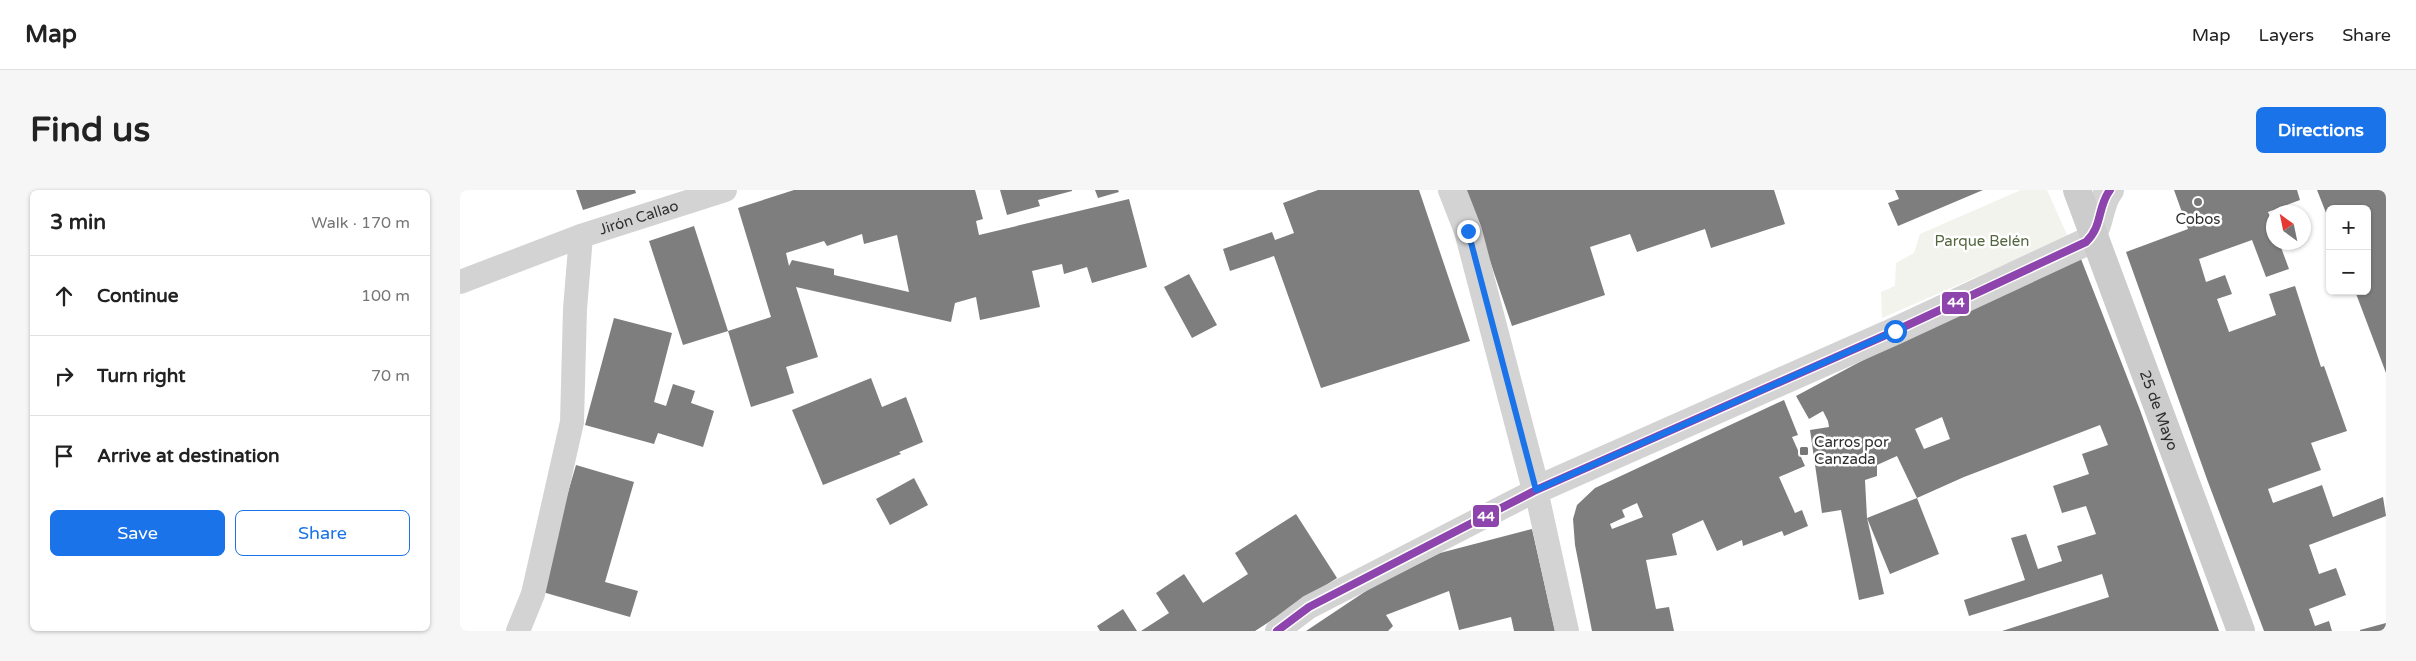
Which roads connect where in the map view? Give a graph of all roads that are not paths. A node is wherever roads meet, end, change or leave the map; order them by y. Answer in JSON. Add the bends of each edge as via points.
{"nodes":[{"id":1,"x":725,"y":190,"type":"edge"},
{"id":2,"x":1452,"y":190,"type":"edge"},
{"id":3,"x":2077,"y":190,"type":"edge"},
{"id":4,"x":2110,"y":190,"type":"edge"},
{"id":5,"x":2094,"y":235,"type":"junction"},
{"id":6,"x":580,"y":236,"type":"junction"},
{"id":7,"x":460,"y":282,"type":"edge"},
{"id":8,"x":1536,"y":490,"type":"junction"},
{"id":9,"x":518,"y":631,"type":"edge"},
{"id":10,"x":1277,"y":631,"type":"edge"},
{"id":11,"x":1567,"y":631,"type":"edge"},
{"id":12,"x":2241,"y":631,"type":"edge"}],
"edges":[{"from":1,"to":6,"type":"street","name":"Jirón Callao"},
{"from":2,"to":8,"type":"street","via":[[1468,231]]},
{"from":3,"to":5,"type":"main road","name":"25 de Mayo"},
{"from":4,"to":5,"type":"street"},
{"from":5,"to":8,"type":"street","via":[[2074,248],[1895,331]]},
{"from":5,"to":12,"type":"main road","name":"25 de Mayo"},
{"from":6,"to":7,"type":"street","name":"Jirón Callao"},
{"from":6,"to":9,"type":"street","via":[[572,422],[533,594]]},
{"from":8,"to":10,"type":"street","via":[[1309,607]]},
{"from":8,"to":11,"type":"street"}]}
